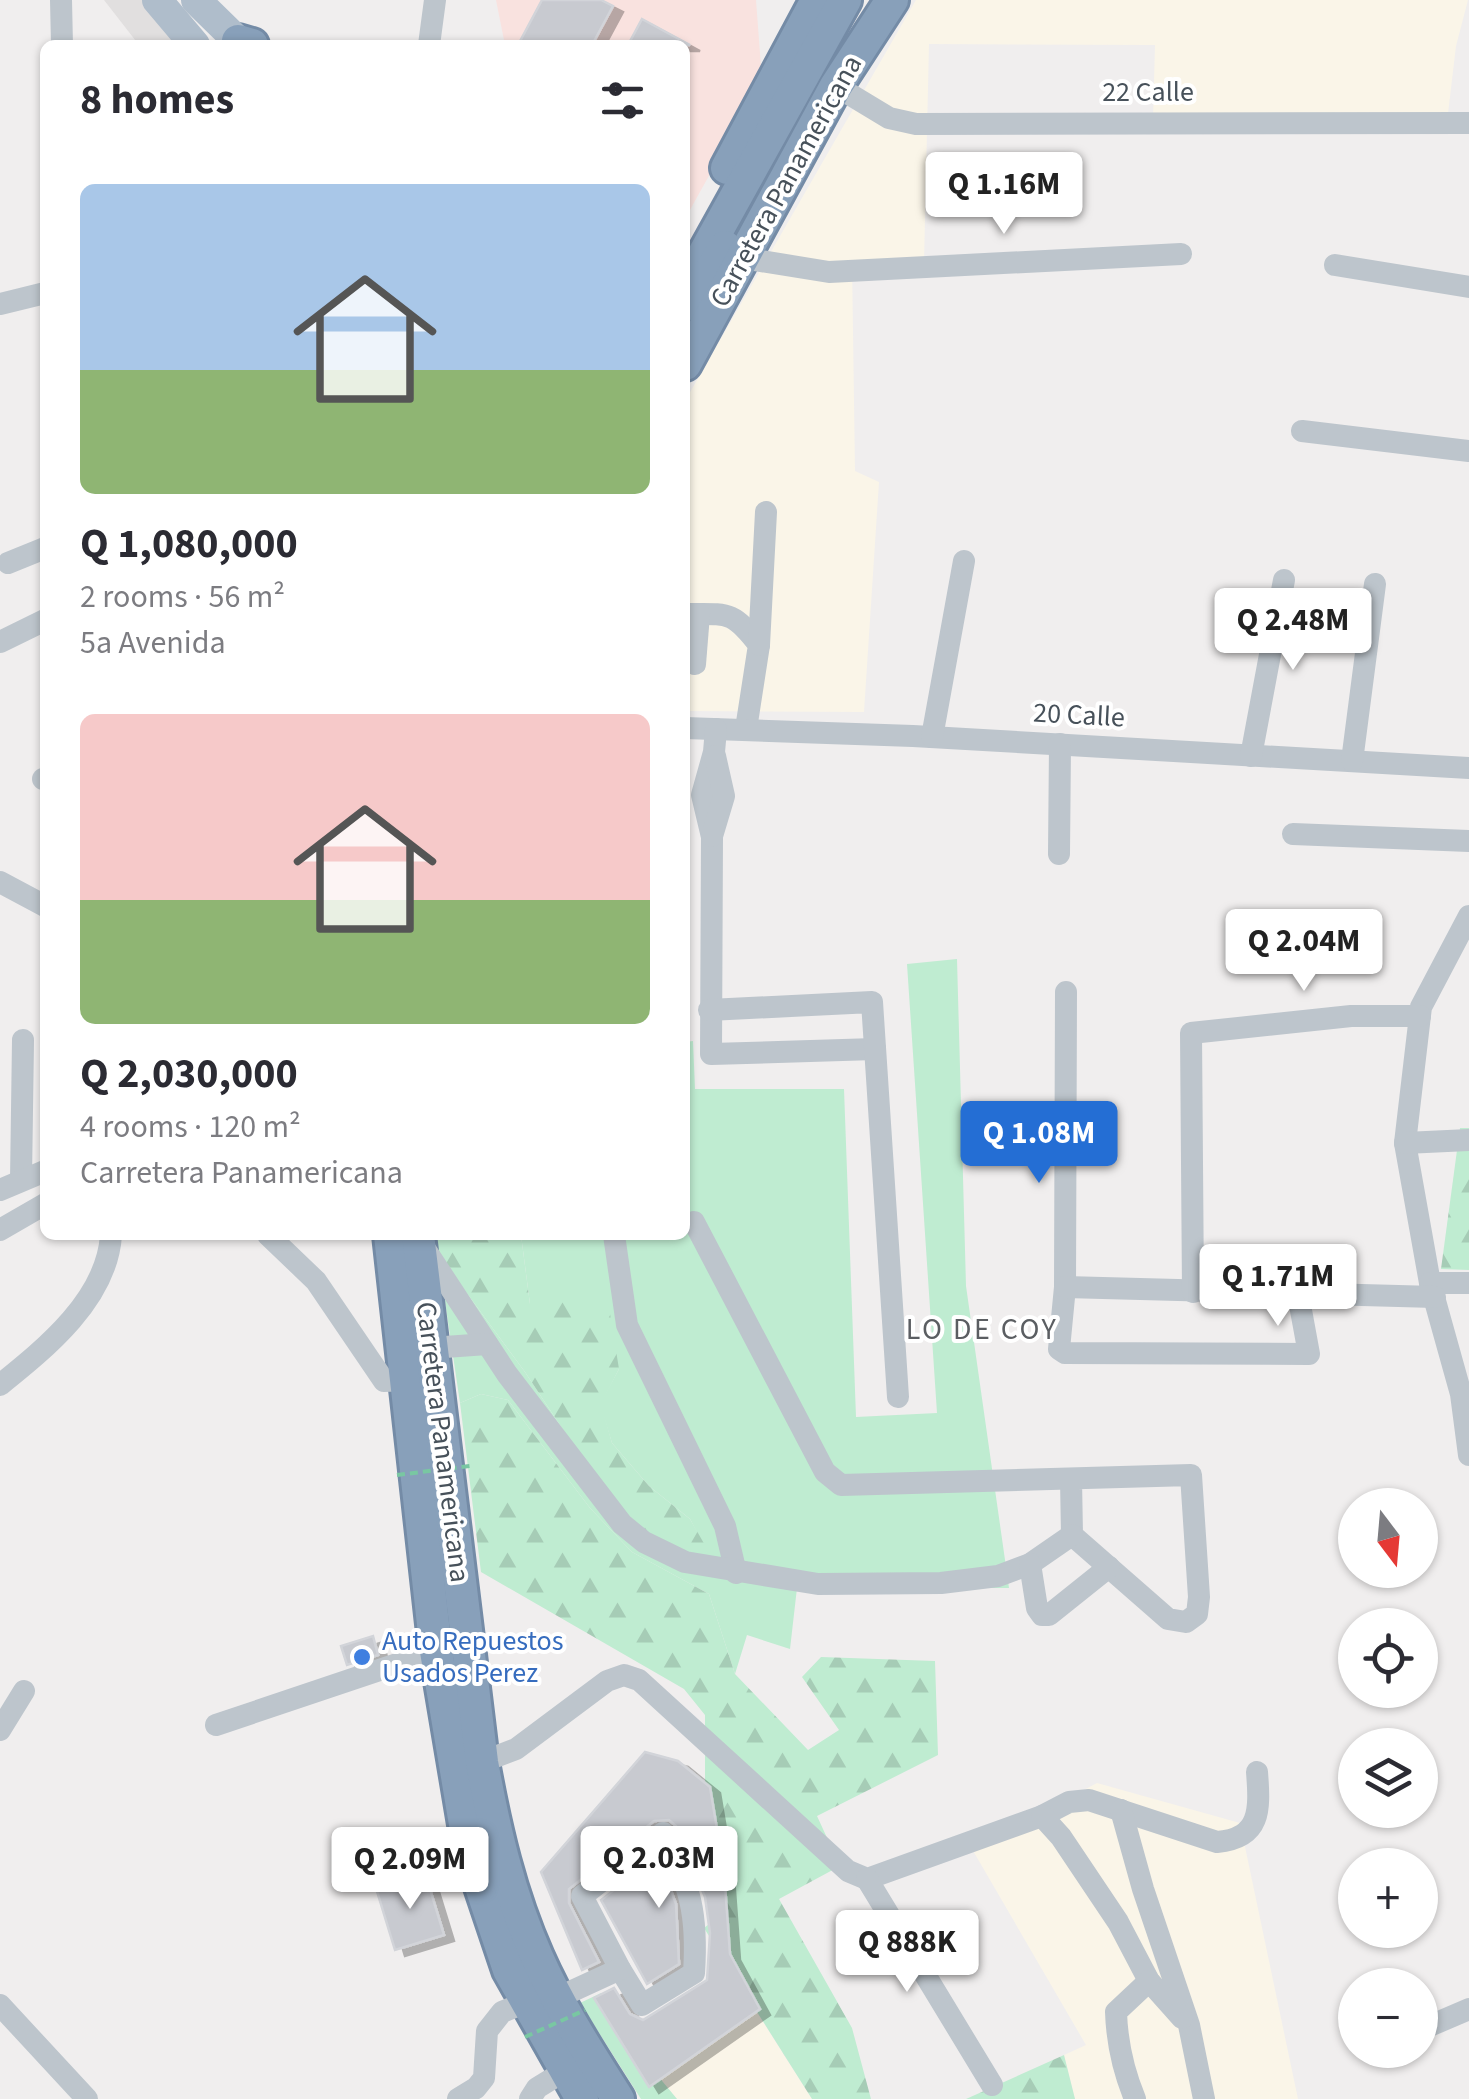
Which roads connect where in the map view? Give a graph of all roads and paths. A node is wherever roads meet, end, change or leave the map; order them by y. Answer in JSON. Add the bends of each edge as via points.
{"nodes":[{"id":1,"x":61,"y":0,"type":"edge"},
{"id":2,"x":157,"y":0,"type":"edge"},
{"id":3,"x":196,"y":0,"type":"edge"},
{"id":4,"x":435,"y":0,"type":"edge"},
{"id":5,"x":817,"y":0,"type":"edge"},
{"id":6,"x":845,"y":0,"type":"edge"},
{"id":7,"x":870,"y":0,"type":"edge"},
{"id":8,"x":892,"y":0,"type":"edge"},
{"id":9,"x":62,"y":40,"type":"edge"},
{"id":10,"x":191,"y":40,"type":"edge"},
{"id":11,"x":240,"y":40,"type":"edge"},
{"id":12,"x":429,"y":40,"type":"edge"},
{"id":13,"x":836,"y":86,"type":"junction"},
{"id":14,"x":1469,"y":123,"type":"edge"},
{"id":15,"x":690,"y":237,"type":"edge"},
{"id":16,"x":1181,"y":254,"type":"dead end"},
{"id":17,"x":742,"y":258,"type":"junction"},
{"id":18,"x":1334,"y":265,"type":"dead end"},
{"id":19,"x":690,"y":278,"type":"edge"},
{"id":20,"x":1469,"y":287,"type":"edge"},
{"id":21,"x":40,"y":294,"type":"edge"},
{"id":22,"x":690,"y":299,"type":"edge"},
{"id":23,"x":0,"y":304,"type":"edge"},
{"id":24,"x":690,"y":355,"type":"edge"},
{"id":25,"x":1302,"y":431,"type":"dead end"},
{"id":26,"x":1469,"y":452,"type":"edge"},
{"id":27,"x":766,"y":512,"type":"dead end"},
{"id":28,"x":40,"y":550,"type":"edge"},
{"id":29,"x":964,"y":561,"type":"dead end"},
{"id":30,"x":8,"y":563,"type":"dead end"},
{"id":31,"x":1284,"y":580,"type":"dead end"},
{"id":32,"x":1374,"y":584,"type":"dead end"},
{"id":33,"x":692,"y":614,"type":"edge"},
{"id":34,"x":40,"y":622,"type":"edge"},
{"id":35,"x":0,"y":642,"type":"edge"},
{"id":36,"x":759,"y":645,"type":"junction"},
{"id":37,"x":695,"y":664,"type":"dead end"},
{"id":38,"x":690,"y":730,"type":"edge"},
{"id":39,"x":746,"y":730,"type":"junction"},
{"id":40,"x":932,"y":737,"type":"junction"},
{"id":41,"x":715,"y":741,"type":"junction"},
{"id":42,"x":1060,"y":744,"type":"junction"},
{"id":43,"x":1251,"y":756,"type":"junction"},
{"id":44,"x":1352,"y":761,"type":"junction"},
{"id":45,"x":1469,"y":768,"type":"edge"},
{"id":46,"x":1293,"y":834,"type":"dead end"},
{"id":47,"x":1469,"y":842,"type":"edge"},
{"id":48,"x":1059,"y":854,"type":"dead end"},
{"id":49,"x":0,"y":882,"type":"edge"},
{"id":50,"x":40,"y":903,"type":"edge"},
{"id":51,"x":1469,"y":916,"type":"edge"},
{"id":52,"x":1066,"y":992,"type":"dead end"},
{"id":53,"x":708,"y":1010,"type":"junction"},
{"id":54,"x":1420,"y":1016,"type":"junction"},
{"id":55,"x":23,"y":1040,"type":"dead end"},
{"id":56,"x":875,"y":1049,"type":"junction"},
{"id":57,"x":1469,"y":1140,"type":"edge"},
{"id":58,"x":1404,"y":1142,"type":"junction"},
{"id":59,"x":40,"y":1174,"type":"edge"},
{"id":60,"x":10,"y":1185,"type":"edge"},
{"id":61,"x":40,"y":1207,"type":"edge"},
{"id":62,"x":694,"y":1222,"type":"dead end"},
{"id":63,"x":0,"y":1230,"type":"edge"},
{"id":64,"x":111,"y":1240,"type":"edge"},
{"id":65,"x":273,"y":1240,"type":"edge"},
{"id":66,"x":409,"y":1240,"type":"edge"},
{"id":67,"x":410,"y":1240,"type":"edge"},
{"id":68,"x":412,"y":1240,"type":"edge"},
{"id":69,"x":615,"y":1240,"type":"edge"},
{"id":70,"x":1469,"y":1283,"type":"edge"},
{"id":71,"x":1065,"y":1288,"type":"junction"},
{"id":72,"x":1433,"y":1290,"type":"junction"},
{"id":73,"x":1193,"y":1292,"type":"junction"},
{"id":74,"x":1298,"y":1294,"type":"junction"},
{"id":75,"x":1446,"y":1340,"type":"junction"},
{"id":76,"x":487,"y":1344,"type":"junction"},
{"id":77,"x":431,"y":1348,"type":"junction"},
{"id":78,"x":1469,"y":1363,"type":"edge"},
{"id":79,"x":407,"y":1380,"type":"junction"},
{"id":80,"x":0,"y":1385,"type":"edge"},
{"id":81,"x":898,"y":1397,"type":"dead end"},
{"id":82,"x":1469,"y":1455,"type":"edge"},
{"id":83,"x":470,"y":1466,"type":"dead end"},
{"id":84,"x":398,"y":1475,"type":"dead end"},
{"id":85,"x":1071,"y":1479,"type":"junction"},
{"id":86,"x":1072,"y":1536,"type":"junction"},
{"id":87,"x":1030,"y":1564,"type":"junction"},
{"id":88,"x":1109,"y":1567,"type":"junction"},
{"id":89,"x":736,"y":1573,"type":"junction"},
{"id":90,"x":436,"y":1651,"type":"junction"},
{"id":91,"x":24,"y":1691,"type":"dead end"},
{"id":92,"x":216,"y":1725,"type":"dead end"},
{"id":93,"x":0,"y":1730,"type":"edge"},
{"id":94,"x":482,"y":1762,"type":"junction"},
{"id":95,"x":1257,"y":1772,"type":"dead end"},
{"id":96,"x":1121,"y":1810,"type":"junction"},
{"id":97,"x":1042,"y":1816,"type":"junction"},
{"id":98,"x":867,"y":1878,"type":"junction"},
{"id":99,"x":620,"y":1970,"type":"junction"},
{"id":100,"x":1149,"y":1981,"type":"junction"},
{"id":101,"x":556,"y":2003,"type":"junction"},
{"id":102,"x":0,"y":2005,"type":"edge"},
{"id":103,"x":1469,"y":2010,"type":"edge"},
{"id":104,"x":1438,"y":2023,"type":"edge"},
{"id":105,"x":1189,"y":2025,"type":"junction"},
{"id":106,"x":525,"y":2037,"type":"dead end"},
{"id":107,"x":572,"y":2085,"type":"edge"},
{"id":108,"x":992,"y":2085,"type":"dead end"},
{"id":109,"x":87,"y":2099,"type":"edge"},
{"id":110,"x":458,"y":2099,"type":"edge"},
{"id":111,"x":530,"y":2099,"type":"edge"},
{"id":112,"x":618,"y":2099,"type":"edge"},
{"id":113,"x":1135,"y":2099,"type":"edge"},
{"id":114,"x":1204,"y":2099,"type":"edge"}],
"edges":[{"from":1,"to":9,"type":"street"},
{"from":2,"to":10,"type":"main road"},
{"from":3,"to":11,"type":"main road"},
{"from":4,"to":12,"type":"street"},
{"from":5,"to":15,"type":"highway"},
{"from":6,"to":19,"type":"highway","name":"Carretera Panamericana"},
{"from":7,"to":22,"type":"highway"},
{"from":8,"to":13,"type":"highway","name":"Carretera Panamericana"},
{"from":13,"to":14,"type":"street","name":"22 Calle","via":[[890,118],[916,124]]},
{"from":13,"to":17,"type":"highway","name":"Carretera Panamericana"},
{"from":16,"to":17,"type":"street","via":[[830,272]]},
{"from":17,"to":24,"type":"highway","name":"Carretera Panamericana"},
{"from":18,"to":20,"type":"street"},
{"from":21,"to":23,"type":"street"},
{"from":25,"to":26,"type":"street"},
{"from":27,"to":36,"type":"street"},
{"from":28,"to":30,"type":"street"},
{"from":29,"to":40,"type":"street"},
{"from":31,"to":43,"type":"street"},
{"from":32,"to":44,"type":"street"},
{"from":33,"to":36,"type":"street","via":[[738,618]]},
{"from":33,"to":37,"type":"street"},
{"from":34,"to":35,"type":"street"},
{"from":36,"to":39,"type":"street"},
{"from":38,"to":41,"type":"street","name":"20 Calle"},
{"from":39,"to":40,"type":"street","name":"20 Calle"},
{"from":39,"to":41,"type":"street","name":"20 Calle"},
{"from":40,"to":42,"type":"street","name":"20 Calle"},
{"from":41,"to":53,"type":"street","via":[[724,796],[712,837]]},
{"from":42,"to":43,"type":"street","name":"20 Calle"},
{"from":42,"to":48,"type":"street"},
{"from":43,"to":44,"type":"street","name":"20 Calle"},
{"from":44,"to":45,"type":"street","name":"20 Calle"},
{"from":46,"to":47,"type":"street"},
{"from":49,"to":50,"type":"street"},
{"from":51,"to":54,"type":"street"},
{"from":52,"to":71,"type":"street"},
{"from":53,"to":56,"type":"street","via":[[711,1054]]},
{"from":53,"to":56,"type":"street","via":[[872,1002]]},
{"from":54,"to":58,"type":"street"},
{"from":54,"to":73,"type":"street","via":[[1351,1016],[1191,1033]]},
{"from":55,"to":60,"type":"street"},
{"from":56,"to":81,"type":"street"},
{"from":57,"to":58,"type":"street"},
{"from":58,"to":72,"type":"street"},
{"from":59,"to":60,"type":"street"},
{"from":61,"to":63,"type":"street"},
{"from":62,"to":85,"type":"street","via":[[824,1472],[841,1484]]},
{"from":64,"to":80,"type":"street","via":[[82,1309]]},
{"from":65,"to":79,"type":"street","via":[[316,1281],[384,1381]]},
{"from":66,"to":79,"type":"highway","name":"Carretera Panamericana"},
{"from":67,"to":77,"type":"highway","name":"Carretera Panamericana"},
{"from":68,"to":76,"type":"street"},
{"from":69,"to":89,"type":"street","via":[[627,1325],[725,1526]]},
{"from":70,"to":72,"type":"street"},
{"from":71,"to":73,"type":"street"},
{"from":71,"to":74,"type":"street","via":[[1059,1349],[1065,1354],[1310,1354]]},
{"from":72,"to":74,"type":"street"},
{"from":72,"to":75,"type":"street"},
{"from":73,"to":74,"type":"street"},
{"from":75,"to":78,"type":"street"},
{"from":75,"to":82,"type":"street"},
{"from":76,"to":77,"type":"street"},
{"from":76,"to":89,"type":"street","via":[[622,1524],[684,1562]]},
{"from":77,"to":94,"type":"highway","name":"Carretera Panamericana"},
{"from":79,"to":90,"type":"highway","name":"Carretera Panamericana"},
{"from":83,"to":84,"type":"path","bridge":true},
{"from":85,"to":86,"type":"street"},
{"from":85,"to":88,"type":"street","via":[[1191,1475],[1197,1614],[1186,1622],[1168,1619]]},
{"from":86,"to":87,"type":"street"},
{"from":86,"to":88,"type":"street"},
{"from":87,"to":88,"type":"street","via":[[1038,1608],[1049,1616]]},
{"from":87,"to":89,"type":"street","via":[[998,1576],[940,1583],[818,1584]]},
{"from":90,"to":92,"type":"street"},
{"from":90,"to":101,"type":"highway","name":"Carretera Panamericana","via":[[470,1854],[494,1933]]},
{"from":91,"to":93,"type":"street"},
{"from":94,"to":98,"type":"street","via":[[516,1749],[624,1675],[639,1680],[848,1872]]},
{"from":94,"to":101,"type":"highway","name":"Carretera Panamericana","via":[[511,1888]]},
{"from":95,"to":96,"type":"street","via":[[1260,1804],[1251,1829],[1238,1840],[1217,1842]]},
{"from":96,"to":97,"type":"street","via":[[1089,1800]]},
{"from":96,"to":105,"type":"street"},
{"from":97,"to":98,"type":"street"},
{"from":97,"to":100,"type":"street","via":[[1118,1922]]},
{"from":98,"to":108,"type":"street"},
{"from":99,"to":99,"type":"street","via":[[582,1896],[664,1833],[687,1882],[694,1973],[642,2004]]},
{"from":99,"to":101,"type":"street"},
{"from":100,"to":105,"type":"street"},
{"from":100,"to":113,"type":"street","via":[[1116,2012]]},
{"from":101,"to":106,"type":"path","bridge":true},
{"from":101,"to":107,"type":"highway","name":"Carretera Panamericana"},
{"from":101,"to":110,"type":"street","via":[[502,2012],[487,2031],[484,2078]]},
{"from":101,"to":112,"type":"highway","name":"Carretera Panamericana"},
{"from":102,"to":109,"type":"street"},
{"from":103,"to":104,"type":"street"},
{"from":105,"to":114,"type":"street"},
{"from":107,"to":111,"type":"street","via":[[537,2088]]}]}
